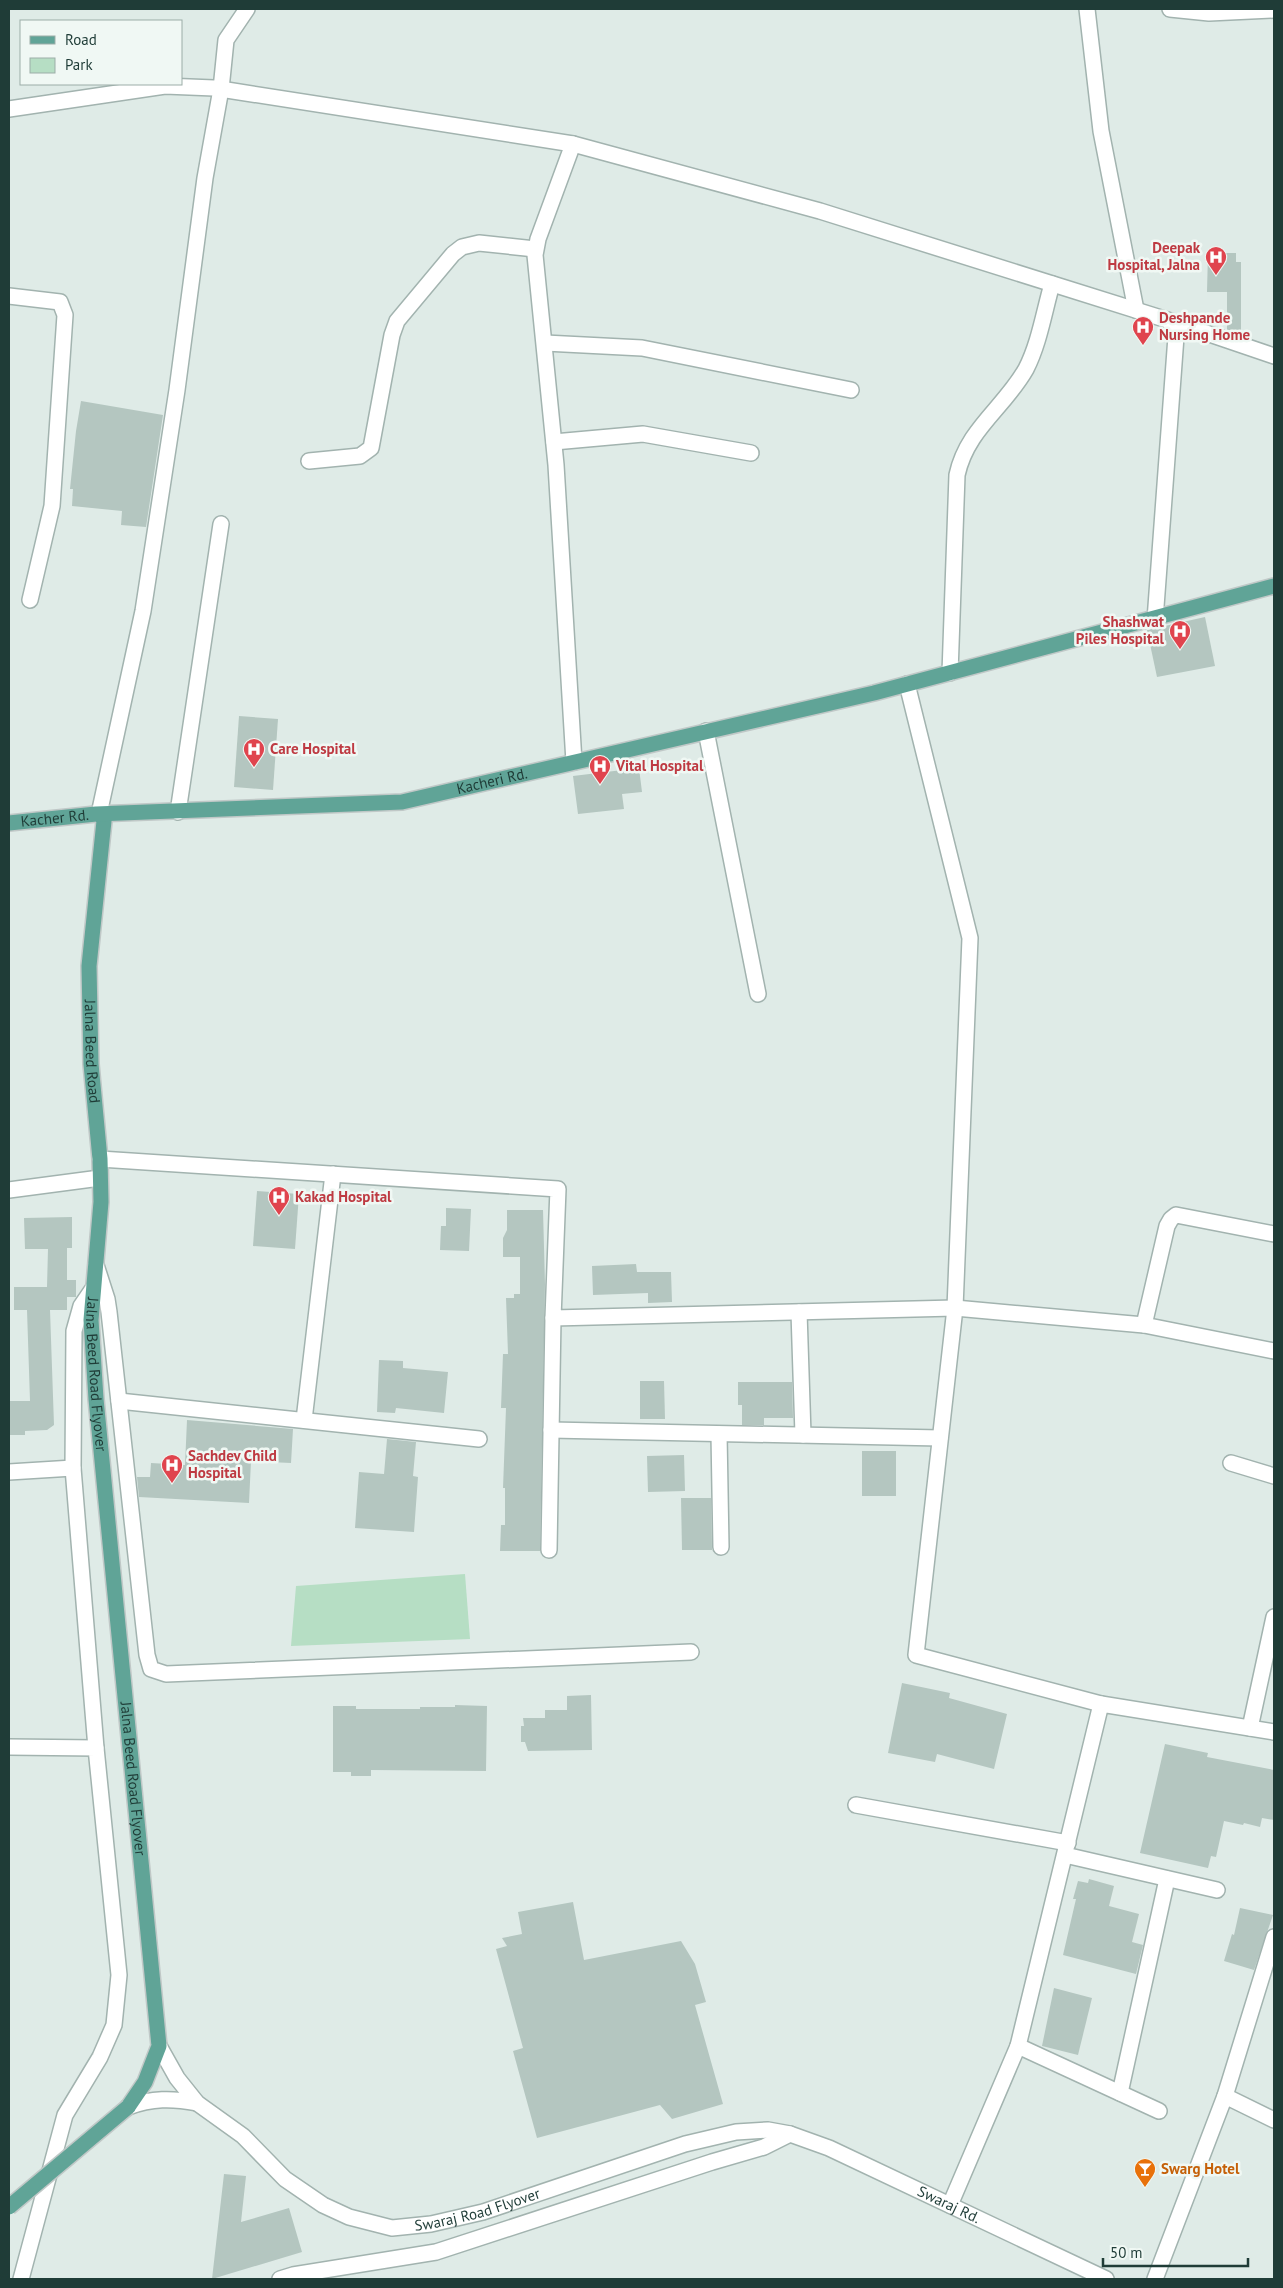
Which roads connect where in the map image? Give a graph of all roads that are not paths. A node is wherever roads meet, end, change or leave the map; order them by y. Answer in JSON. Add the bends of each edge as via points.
{"nodes":[{"id":1,"x":247,"y":9,"type":"edge"},
{"id":2,"x":1087,"y":9,"type":"edge"},
{"id":3,"x":1170,"y":9,"type":"edge"},
{"id":4,"x":1274,"y":10,"type":"edge"},
{"id":5,"x":221,"y":89,"type":"junction"},
{"id":6,"x":9,"y":108,"type":"edge"},
{"id":7,"x":572,"y":144,"type":"junction"},
{"id":8,"x":535,"y":249,"type":"junction"},
{"id":9,"x":1052,"y":284,"type":"junction"},
{"id":10,"x":9,"y":296,"type":"edge"},
{"id":11,"x":1136,"y":310,"type":"junction"},
{"id":12,"x":1177,"y":323,"type":"junction"},
{"id":13,"x":545,"y":343,"type":"junction"},
{"id":14,"x":1274,"y":356,"type":"edge"},
{"id":15,"x":851,"y":390,"type":"dead end"},
{"id":16,"x":554,"y":442,"type":"junction"},
{"id":17,"x":750,"y":453,"type":"dead end"},
{"id":18,"x":308,"y":461,"type":"dead end"},
{"id":19,"x":221,"y":524,"type":"dead end"},
{"id":20,"x":1274,"y":586,"type":"edge"},
{"id":21,"x":30,"y":600,"type":"dead end"},
{"id":22,"x":1155,"y":620,"type":"junction"},
{"id":23,"x":950,"y":673,"type":"junction"},
{"id":24,"x":907,"y":684,"type":"junction"},
{"id":25,"x":706,"y":732,"type":"junction"},
{"id":26,"x":574,"y":762,"type":"junction"},
{"id":27,"x":178,"y":812,"type":"junction"},
{"id":28,"x":100,"y":814,"type":"junction"},
{"id":29,"x":9,"y":823,"type":"edge"},
{"id":30,"x":758,"y":994,"type":"dead end"},
{"id":31,"x":100,"y":1159,"type":"junction"},
{"id":32,"x":332,"y":1174,"type":"junction"},
{"id":33,"x":100,"y":1178,"type":"junction"},
{"id":34,"x":9,"y":1190,"type":"edge"},
{"id":35,"x":1274,"y":1234,"type":"edge"},
{"id":36,"x":96,"y":1265,"type":"junction"},
{"id":37,"x":94,"y":1287,"type":"junction"},
{"id":38,"x":955,"y":1308,"type":"junction"},
{"id":39,"x":799,"y":1312,"type":"junction"},
{"id":40,"x":553,"y":1318,"type":"junction"},
{"id":41,"x":1144,"y":1325,"type":"junction"},
{"id":42,"x":1274,"y":1351,"type":"edge"},
{"id":43,"x":119,"y":1401,"type":"junction"},
{"id":44,"x":304,"y":1420,"type":"junction"},
{"id":45,"x":551,"y":1430,"type":"junction"},
{"id":46,"x":719,"y":1434,"type":"junction"},
{"id":47,"x":804,"y":1435,"type":"junction"},
{"id":48,"x":940,"y":1438,"type":"junction"},
{"id":49,"x":478,"y":1439,"type":"dead end"},
{"id":50,"x":1231,"y":1463,"type":"dead end"},
{"id":51,"x":73,"y":1468,"type":"junction"},
{"id":52,"x":9,"y":1472,"type":"edge"},
{"id":53,"x":1274,"y":1476,"type":"edge"},
{"id":54,"x":721,"y":1547,"type":"dead end"},
{"id":55,"x":549,"y":1550,"type":"dead end"},
{"id":56,"x":1274,"y":1617,"type":"edge"},
{"id":57,"x":691,"y":1652,"type":"dead end"},
{"id":58,"x":1101,"y":1704,"type":"junction"},
{"id":59,"x":1250,"y":1728,"type":"junction"},
{"id":60,"x":1274,"y":1732,"type":"edge"},
{"id":61,"x":9,"y":1747,"type":"edge"},
{"id":62,"x":96,"y":1748,"type":"junction"},
{"id":63,"x":856,"y":1805,"type":"dead end"},
{"id":64,"x":1067,"y":1849,"type":"junction"},
{"id":65,"x":1167,"y":1878,"type":"junction"},
{"id":66,"x":1217,"y":1890,"type":"dead end"},
{"id":67,"x":1273,"y":1947,"type":"edge"},
{"id":68,"x":159,"y":2046,"type":"junction"},
{"id":69,"x":1018,"y":2046,"type":"junction"},
{"id":70,"x":1120,"y":2093,"type":"junction"},
{"id":71,"x":1225,"y":2096,"type":"junction"},
{"id":72,"x":197,"y":2103,"type":"junction"},
{"id":73,"x":128,"y":2107,"type":"junction"},
{"id":74,"x":1159,"y":2111,"type":"dead end"},
{"id":75,"x":1274,"y":2120,"type":"edge"},
{"id":76,"x":790,"y":2134,"type":"junction"},
{"id":77,"x":950,"y":2205,"type":"junction"},
{"id":78,"x":9,"y":2207,"type":"edge"},
{"id":79,"x":289,"y":2278,"type":"edge"},
{"id":80,"x":21,"y":2279,"type":"edge"},
{"id":81,"x":1106,"y":2279,"type":"edge"},
{"id":82,"x":1155,"y":2279,"type":"edge"}],
"edges":[{"from":1,"to":5,"type":"street","via":[[226,40]]},
{"from":2,"to":11,"type":"street","via":[[1101,131]]},
{"from":3,"to":4,"type":"street","via":[[1209,13]]},
{"from":5,"to":6,"type":"street","via":[[165,86]]},
{"from":5,"to":7,"type":"street"},
{"from":5,"to":28,"type":"street","via":[[205,178],[143,611]]},
{"from":7,"to":8,"type":"street"},
{"from":7,"to":9,"type":"street","via":[[820,211]]},
{"from":8,"to":13,"type":"street"},
{"from":8,"to":18,"type":"street","via":[[473,244],[457,250],[397,321],[370,448],[360,456]]},
{"from":9,"to":11,"type":"street"},
{"from":9,"to":23,"type":"street","via":[[1026,369],[974,435],[961,459],[957,475]]},
{"from":10,"to":21,"type":"street","via":[[60,302],[64,314],[52,506]]},
{"from":11,"to":12,"type":"street"},
{"from":12,"to":14,"type":"street"},
{"from":12,"to":22,"type":"street"},
{"from":13,"to":15,"type":"street","via":[[642,348]]},
{"from":13,"to":16,"type":"street"},
{"from":16,"to":17,"type":"street","via":[[642,434]]},
{"from":16,"to":26,"type":"street"},
{"from":19,"to":27,"type":"street"},
{"from":20,"to":22,"type":"main road","name":"Kacheri Rd."},
{"from":22,"to":23,"type":"main road","name":"Kacheri Rd."},
{"from":23,"to":24,"type":"main road","name":"Kacheri Rd."},
{"from":24,"to":25,"type":"main road","name":"Kacheri Rd."},
{"from":24,"to":38,"type":"street","via":[[970,938]]},
{"from":25,"to":26,"type":"main road","name":"Kacheri Rd."},
{"from":25,"to":30,"type":"street"},
{"from":26,"to":27,"type":"main road","name":"Kacheri Rd.","via":[[402,802]]},
{"from":27,"to":28,"type":"main road","name":"Kacheri Rd."},
{"from":28,"to":29,"type":"main road","name":"Kacher Rd."},
{"from":28,"to":31,"type":"main road","name":"Jalna Beed Road","via":[[104,821],[90,966],[91,1064]]},
{"from":31,"to":32,"type":"street"},
{"from":31,"to":33,"type":"main road","name":"Jalna Beed Road"},
{"from":32,"to":40,"type":"street","via":[[558,1189]]},
{"from":32,"to":44,"type":"street"},
{"from":33,"to":34,"type":"street"},
{"from":33,"to":36,"type":"main road","name":"Jalna Beed Road"},
{"from":35,"to":41,"type":"street","via":[[1176,1215],[1167,1226]]},
{"from":36,"to":37,"type":"main road","name":"Jalna Beed Road"},
{"from":36,"to":43,"type":"street","via":[[107,1299]]},
{"from":37,"to":51,"type":"street","via":[[81,1306],[74,1331]]},
{"from":37,"to":68,"type":"main road","name":"Jalna Beed Road Flyover","via":[[93,1350]]},
{"from":38,"to":39,"type":"street"},
{"from":38,"to":41,"type":"street"},
{"from":38,"to":48,"type":"street"},
{"from":39,"to":40,"type":"street"},
{"from":39,"to":47,"type":"street"},
{"from":40,"to":45,"type":"street"},
{"from":41,"to":42,"type":"street"},
{"from":43,"to":44,"type":"street"},
{"from":43,"to":57,"type":"street","via":[[147,1655],[151,1669],[157,1672]]},
{"from":44,"to":49,"type":"street"},
{"from":45,"to":46,"type":"street"},
{"from":45,"to":55,"type":"street"},
{"from":46,"to":47,"type":"street"},
{"from":46,"to":54,"type":"street"},
{"from":47,"to":48,"type":"street"},
{"from":48,"to":58,"type":"street","via":[[916,1655]]},
{"from":50,"to":53,"type":"street"},
{"from":51,"to":52,"type":"street"},
{"from":51,"to":62,"type":"street"},
{"from":56,"to":59,"type":"street"},
{"from":58,"to":59,"type":"street"},
{"from":58,"to":64,"type":"street"},
{"from":59,"to":60,"type":"street"},
{"from":61,"to":62,"type":"street"},
{"from":62,"to":80,"type":"street","via":[[119,1975],[114,2025],[100,2057],[65,2116]]},
{"from":63,"to":64,"type":"street"},
{"from":64,"to":65,"type":"street"},
{"from":64,"to":69,"type":"street"},
{"from":65,"to":66,"type":"street"},
{"from":65,"to":70,"type":"street"},
{"from":67,"to":71,"type":"street"},
{"from":68,"to":72,"type":"street","name":"Swaraj Road Flyover","via":[[177,2078]]},
{"from":68,"to":73,"type":"main road","name":"Jalna Beed Road Flyover","via":[[141,2089]]},
{"from":69,"to":70,"type":"street"},
{"from":69,"to":77,"type":"street"},
{"from":70,"to":74,"type":"street"},
{"from":71,"to":75,"type":"street"},
{"from":71,"to":82,"type":"street"},
{"from":72,"to":73,"type":"street","name":"Swaraj Road Flyover","via":[[162,2099]]},
{"from":72,"to":76,"type":"street","name":"Swaraj Road Flyover","via":[[243,2136],[285,2179],[323,2205],[349,2217],[392,2228],[431,2224],[483,2212],[685,2144],[736,2132],[768,2130]]},
{"from":73,"to":78,"type":"main road","name":"Jalna Beed Road Flyover","bridge":true},
{"from":76,"to":77,"type":"street","name":"Swaraj Rd.","via":[[829,2148]]},
{"from":76,"to":79,"type":"street","via":[[764,2147],[436,2252]]},
{"from":77,"to":81,"type":"street","name":"Swaraj Rd."}]}
